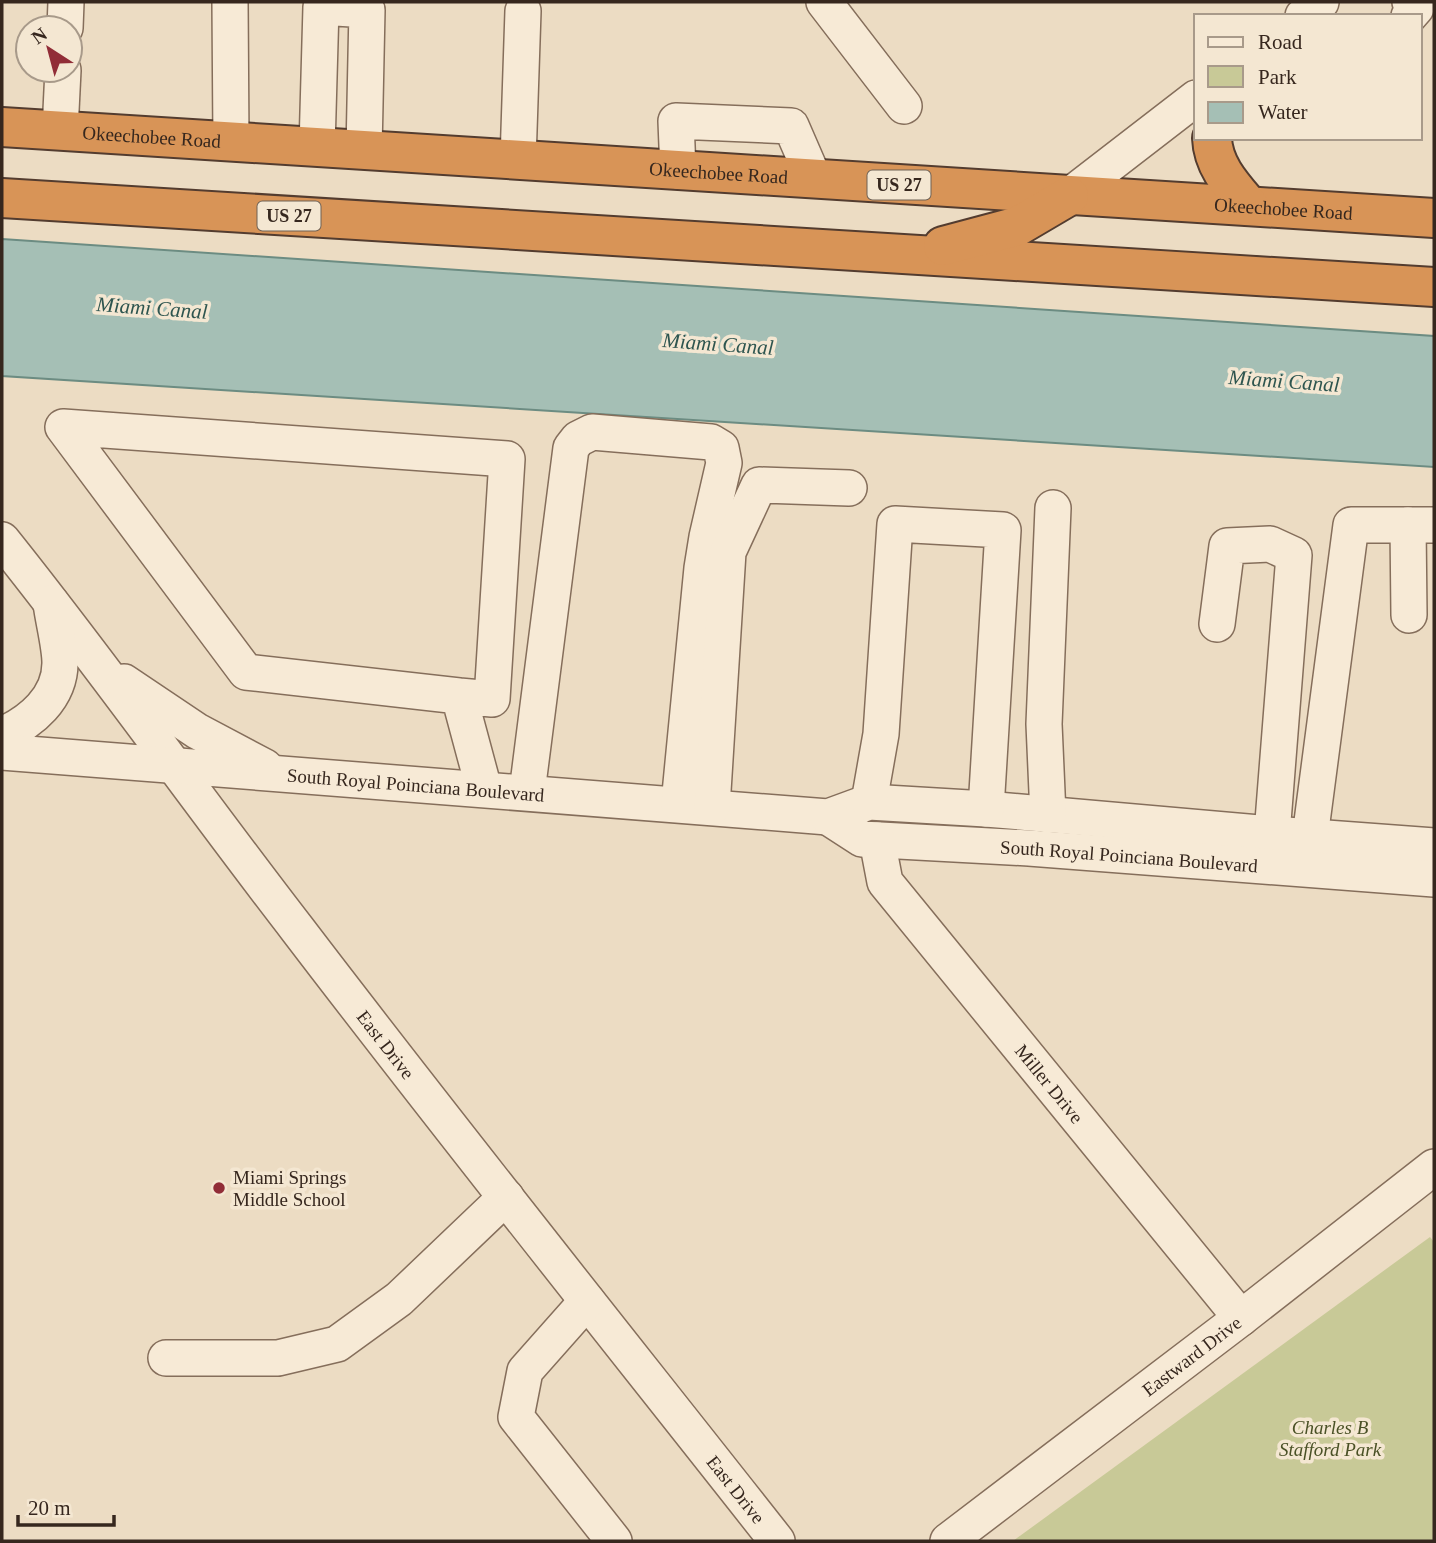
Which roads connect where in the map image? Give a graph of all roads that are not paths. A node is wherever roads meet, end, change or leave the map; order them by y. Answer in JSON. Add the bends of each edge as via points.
{"nodes":[{"id":1,"x":230,"y":2,"type":"edge"},
{"id":2,"x":824,"y":2,"type":"edge"},
{"id":3,"x":1321,"y":2,"type":"edge"},
{"id":4,"x":523,"y":11,"type":"dead end"},
{"id":5,"x":1306,"y":14,"type":"edge"},
{"id":6,"x":62,"y":84,"type":"edge"},
{"id":7,"x":1194,"y":100,"type":"edge"},
{"id":8,"x":904,"y":107,"type":"dead end"},
{"id":9,"x":2,"y":127,"type":"edge"},
{"id":10,"x":60,"y":131,"type":"junction"},
{"id":11,"x":1212,"y":140,"type":"edge"},
{"id":12,"x":231,"y":142,"type":"junction"},
{"id":13,"x":317,"y":148,"type":"junction"},
{"id":14,"x":364,"y":150,"type":"junction"},
{"id":15,"x":518,"y":160,"type":"junction"},
{"id":16,"x":678,"y":171,"type":"junction"},
{"id":17,"x":814,"y":179,"type":"junction"},
{"id":18,"x":1069,"y":196,"type":"junction"},
{"id":19,"x":2,"y":198,"type":"edge"},
{"id":20,"x":1249,"y":206,"type":"junction"},
{"id":21,"x":1434,"y":218,"type":"edge"},
{"id":22,"x":911,"y":255,"type":"junction"},
{"id":23,"x":1434,"y":287,"type":"edge"},
{"id":24,"x":849,"y":488,"type":"dead end"},
{"id":25,"x":1054,"y":508,"type":"dead end"},
{"id":26,"x":1421,"y":525,"type":"edge"},
{"id":27,"x":2,"y":540,"type":"edge"},
{"id":28,"x":50,"y":600,"type":"junction"},
{"id":29,"x":1409,"y":615,"type":"dead end"},
{"id":30,"x":1217,"y":624,"type":"dead end"},
{"id":31,"x":101,"y":667,"type":"junction"},
{"id":32,"x":459,"y":696,"type":"junction"},
{"id":33,"x":2,"y":735,"type":"edge"},
{"id":34,"x":2,"y":752,"type":"edge"},
{"id":35,"x":174,"y":765,"type":"junction"},
{"id":36,"x":280,"y":775,"type":"junction"},
{"id":37,"x":484,"y":789,"type":"junction"},
{"id":38,"x":527,"y":792,"type":"junction"},
{"id":39,"x":869,"y":802,"type":"junction"},
{"id":40,"x":695,"y":805,"type":"junction"},
{"id":41,"x":986,"y":809,"type":"junction"},
{"id":42,"x":1048,"y":815,"type":"junction"},
{"id":43,"x":828,"y":817,"type":"junction"},
{"id":44,"x":1272,"y":834,"type":"junction"},
{"id":45,"x":1310,"y":837,"type":"junction"},
{"id":46,"x":877,"y":840,"type":"junction"},
{"id":47,"x":1434,"y":846,"type":"edge"},
{"id":48,"x":1434,"y":879,"type":"edge"},
{"id":49,"x":1434,"y":1167,"type":"edge"},
{"id":50,"x":506,"y":1197,"type":"junction"},
{"id":51,"x":587,"y":1301,"type":"junction"},
{"id":52,"x":1241,"y":1318,"type":"junction"},
{"id":53,"x":166,"y":1358,"type":"dead end"},
{"id":54,"x":614,"y":1541,"type":"edge"},
{"id":55,"x":777,"y":1541,"type":"edge"},
{"id":56,"x":948,"y":1541,"type":"edge"}],
"edges":[{"from":1,"to":12,"type":"street"},
{"from":2,"to":8,"type":"street"},
{"from":3,"to":5,"type":"street"},
{"from":4,"to":15,"type":"street"},
{"from":6,"to":10,"type":"street"},
{"from":7,"to":18,"type":"street"},
{"from":9,"to":10,"type":"highway","name":"Okeechobee Road","number":"US 27"},
{"from":10,"to":12,"type":"highway","name":"Okeechobee Road","number":"US 27"},
{"from":11,"to":20,"type":"highway","via":[[1224,176]]},
{"from":12,"to":13,"type":"highway","name":"Okeechobee Road","number":"US 27"},
{"from":13,"to":14,"type":"highway","name":"Okeechobee Road","number":"US 27"},
{"from":13,"to":14,"type":"street","via":[[321,7],[368,10]]},
{"from":14,"to":15,"type":"highway","name":"Okeechobee Road","number":"US 27"},
{"from":15,"to":16,"type":"highway","name":"Okeechobee Road","number":"US 27"},
{"from":16,"to":17,"type":"highway","name":"Okeechobee Road","number":"US 27"},
{"from":16,"to":17,"type":"street","via":[[676,121],[791,126]]},
{"from":17,"to":18,"type":"highway","name":"Okeechobee Road","number":"US 27"},
{"from":18,"to":20,"type":"highway","name":"Okeechobee Road","number":"US 27"},
{"from":18,"to":22,"type":"highway","via":[[1018,226]]},
{"from":19,"to":22,"type":"highway","number":"US 27"},
{"from":20,"to":21,"type":"highway","name":"Okeechobee Road","number":"US 27"},
{"from":22,"to":23,"type":"highway","number":"US 27"},
{"from":24,"to":40,"type":"street","via":[[759,485],[729,552]]},
{"from":25,"to":42,"type":"street","via":[[1044,724]]},
{"from":26,"to":29,"type":"street"},
{"from":26,"to":45,"type":"street","via":[[1351,525]]},
{"from":27,"to":28,"type":"street","name":"East Drive"},
{"from":28,"to":31,"type":"street","name":"East Drive"},
{"from":28,"to":33,"type":"street","via":[[60,664],[55,687],[29,720]]},
{"from":30,"to":44,"type":"street","via":[[1227,545],[1269,544],[1294,555]]},
{"from":31,"to":35,"type":"street","name":"East Drive"},
{"from":31,"to":36,"type":"street","via":[[197,731]]},
{"from":32,"to":32,"type":"street","via":[[246,672],[63,427],[507,459],[492,699]]},
{"from":32,"to":37,"type":"street"},
{"from":34,"to":35,"type":"street","name":"South Royal Poinciana Boulevard"},
{"from":35,"to":36,"type":"street","name":"South Royal Poinciana Boulevard"},
{"from":35,"to":50,"type":"street","name":"East Drive"},
{"from":36,"to":37,"type":"street","name":"South Royal Poinciana Boulevard"},
{"from":37,"to":38,"type":"street","name":"South Royal Poinciana Boulevard"},
{"from":38,"to":40,"type":"street","name":"South Royal Poinciana Boulevard"},
{"from":38,"to":40,"type":"street","via":[[570,448],[592,432],[711,442],[721,448],[724,463],[702,568]]},
{"from":39,"to":41,"type":"street","name":"South Royal Poinciana Boulevard"},
{"from":39,"to":41,"type":"street","via":[[881,734],[895,524],[1003,530]]},
{"from":39,"to":43,"type":"street","name":"South Royal Poinciana Boulevard"},
{"from":40,"to":43,"type":"street","name":"South Royal Poinciana Boulevard"},
{"from":41,"to":42,"type":"street","name":"South Royal Poinciana Boulevard"},
{"from":42,"to":44,"type":"street","name":"South Royal Poinciana Boulevard"},
{"from":43,"to":46,"type":"street","name":"South Royal Poinciana Boulevard","via":[[862,839]]},
{"from":44,"to":45,"type":"street","name":"South Royal Poinciana Boulevard"},
{"from":45,"to":47,"type":"street","name":"South Royal Poinciana Boulevard"},
{"from":46,"to":48,"type":"street","name":"South Royal Poinciana Boulevard"},
{"from":46,"to":52,"type":"street","name":"Miller Drive","via":[[885,882]]},
{"from":49,"to":52,"type":"street","name":"Eastward Drive"},
{"from":50,"to":51,"type":"street","name":"East Drive"},
{"from":50,"to":53,"type":"street","via":[[399,1299],[337,1344],[278,1359]]},
{"from":51,"to":54,"type":"street","via":[[525,1371],[516,1417]]},
{"from":51,"to":55,"type":"street","name":"East Drive"},
{"from":52,"to":56,"type":"street","name":"Eastward Drive"}]}
